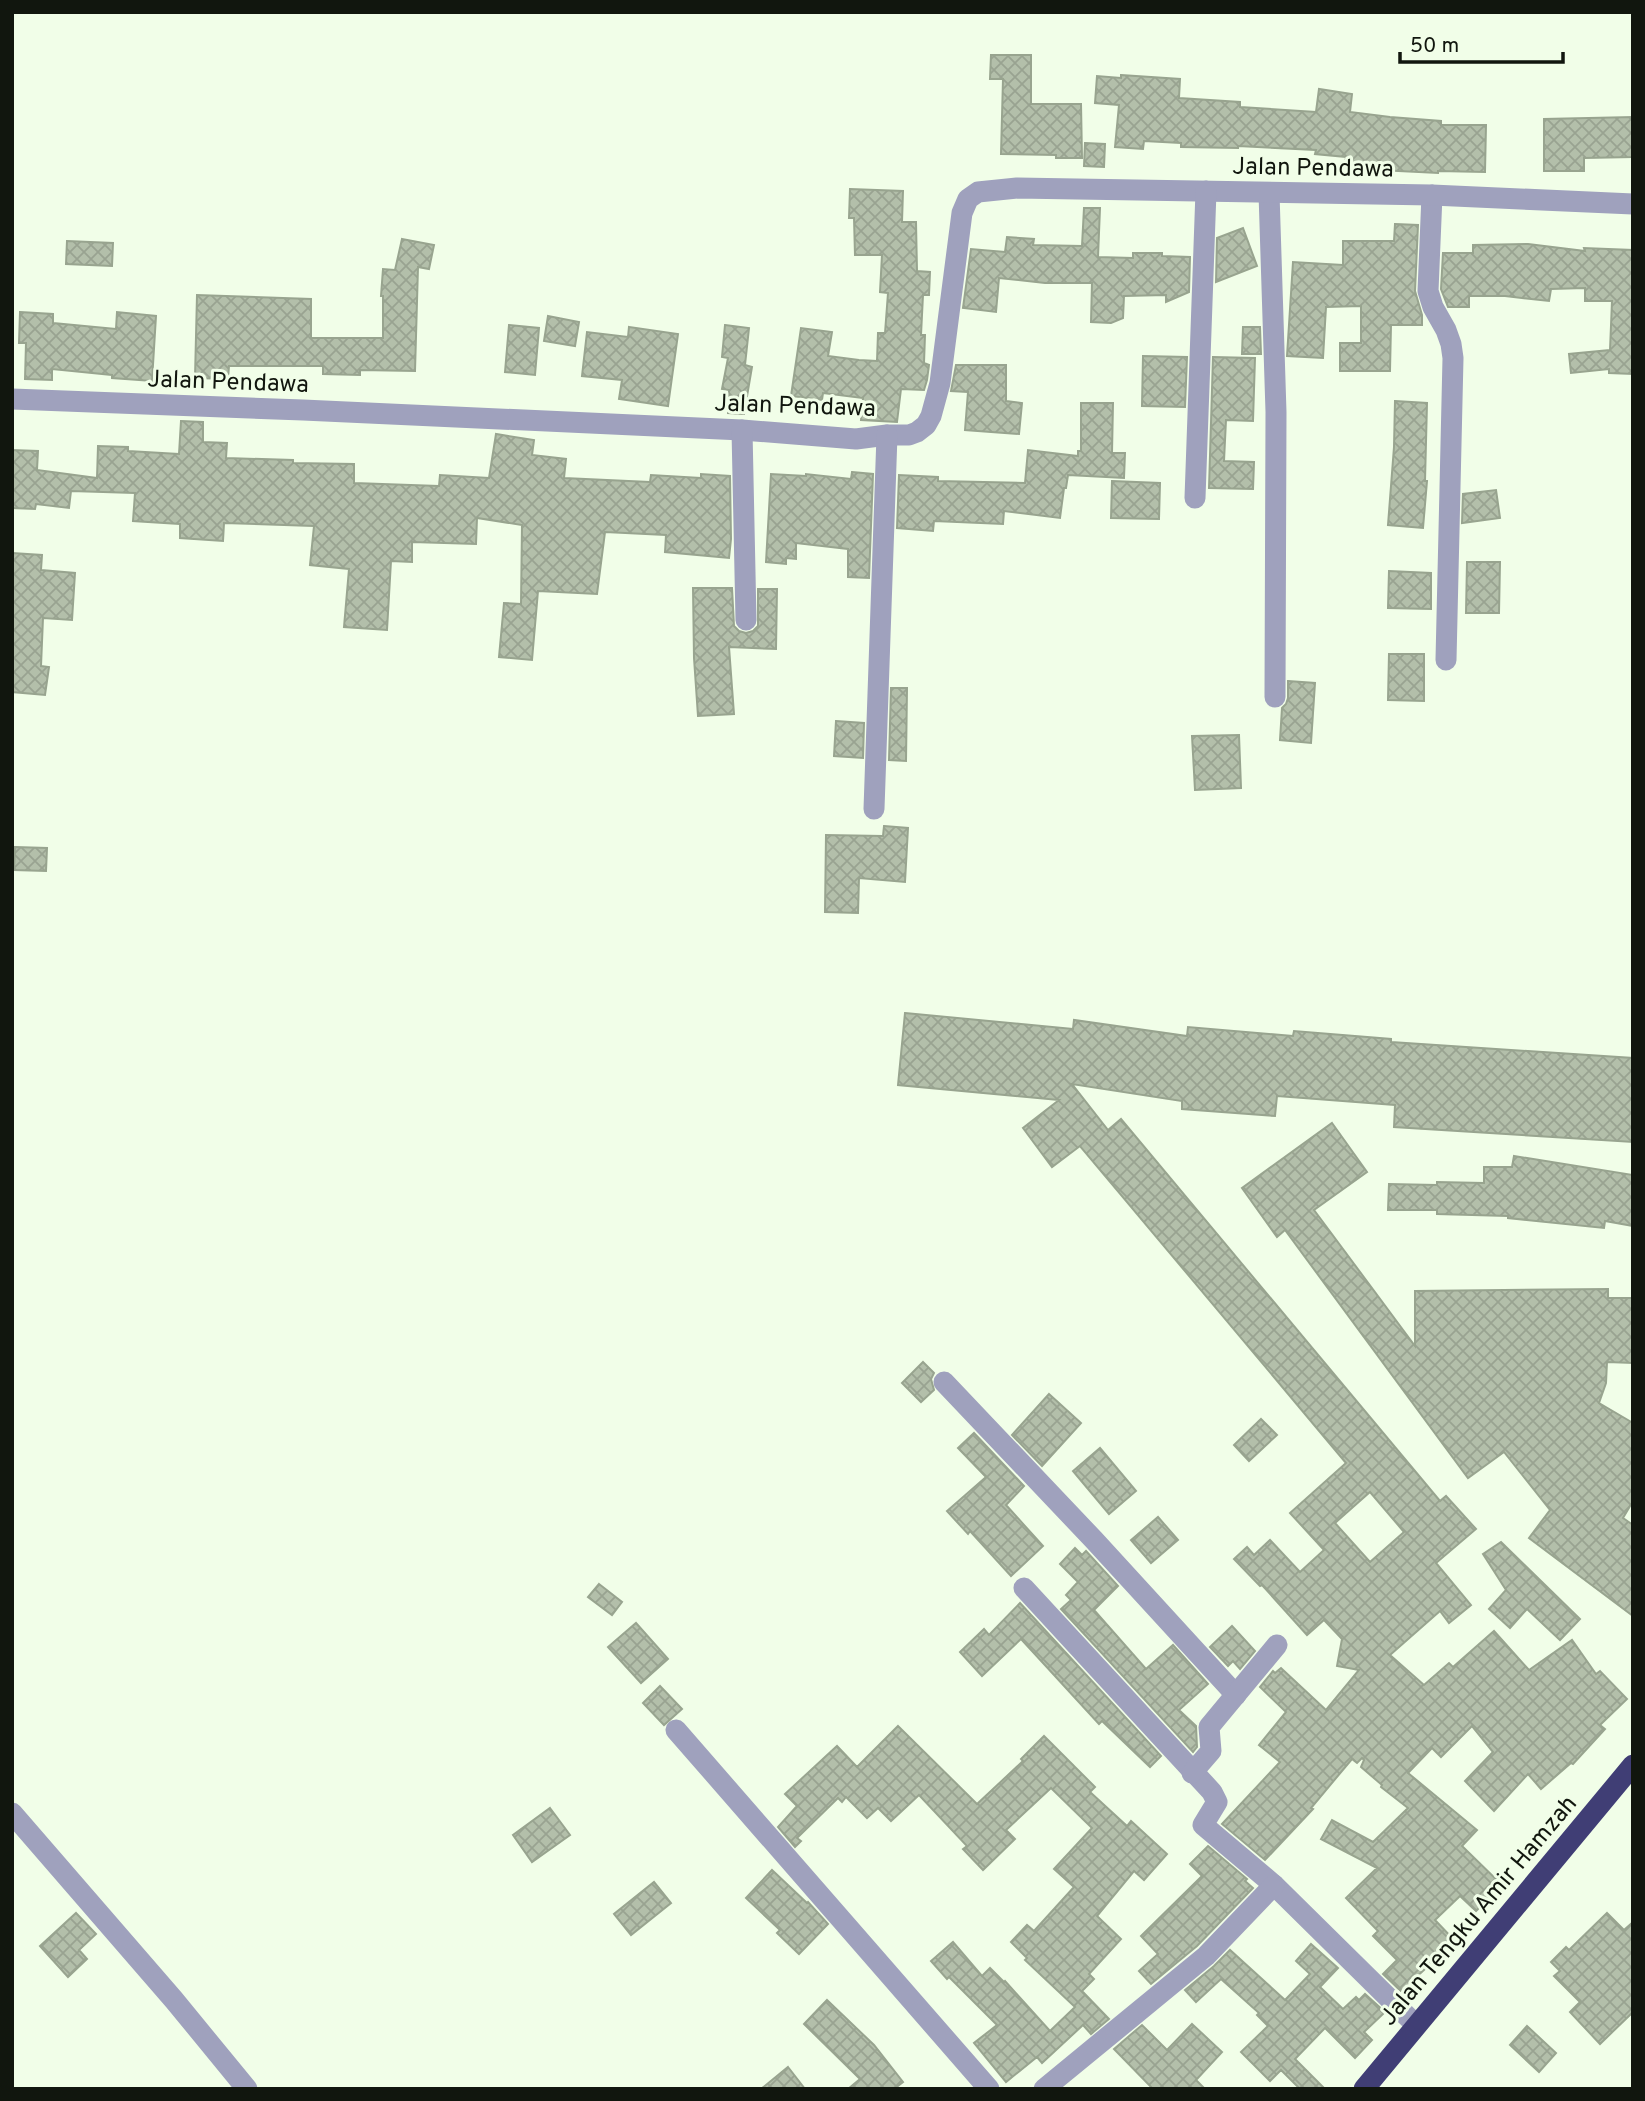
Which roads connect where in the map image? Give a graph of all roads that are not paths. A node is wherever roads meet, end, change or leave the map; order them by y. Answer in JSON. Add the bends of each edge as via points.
{"nodes":[{"id":1,"x":1206,"y":191,"type":"junction"},
{"id":2,"x":1269,"y":193,"type":"junction"},
{"id":3,"x":1432,"y":195,"type":"junction"},
{"id":4,"x":1633,"y":204,"type":"edge"},
{"id":5,"x":12,"y":400,"type":"edge"},
{"id":6,"x":742,"y":430,"type":"junction"},
{"id":7,"x":887,"y":435,"type":"junction"},
{"id":8,"x":1195,"y":498,"type":"dead end"},
{"id":9,"x":746,"y":620,"type":"dead end"},
{"id":10,"x":1446,"y":660,"type":"dead end"},
{"id":11,"x":1275,"y":697,"type":"dead end"},
{"id":12,"x":874,"y":809,"type":"dead end"},
{"id":13,"x":944,"y":1382,"type":"dead end"},
{"id":14,"x":1024,"y":1588,"type":"dead end"},
{"id":15,"x":1277,"y":1645,"type":"dead end"},
{"id":16,"x":1236,"y":1695,"type":"junction"},
{"id":17,"x":676,"y":1730,"type":"dead end"},
{"id":18,"x":1633,"y":1765,"type":"edge"},
{"id":19,"x":1192,"y":1773,"type":"junction"},
{"id":20,"x":12,"y":1814,"type":"edge"},
{"id":21,"x":1274,"y":1885,"type":"junction"},
{"id":22,"x":1416,"y":2025,"type":"junction"},
{"id":23,"x":241,"y":2088,"type":"edge"},
{"id":24,"x":989,"y":2089,"type":"edge"},
{"id":25,"x":1044,"y":2089,"type":"edge"},
{"id":26,"x":1364,"y":2089,"type":"edge"}],
"edges":[{"from":1,"to":2,"type":"street","name":"Jalan Pendawa"},
{"from":1,"to":7,"type":"street","name":"Jalan Pendawa","via":[[1017,188],[971,196],[960,225],[940,383],[931,416],[917,432]]},
{"from":1,"to":8,"type":"street"},
{"from":2,"to":3,"type":"street","name":"Jalan Pendawa"},
{"from":2,"to":11,"type":"street","via":[[1276,412]]},
{"from":3,"to":4,"type":"street","name":"Jalan Pendawa"},
{"from":3,"to":10,"type":"street","via":[[1428,291],[1453,358]]},
{"from":5,"to":6,"type":"street","name":"Jalan Pendawa"},
{"from":6,"to":7,"type":"street","name":"Jalan Pendawa","via":[[856,439]]},
{"from":6,"to":9,"type":"street"},
{"from":7,"to":12,"type":"street"},
{"from":13,"to":16,"type":"street"},
{"from":14,"to":19,"type":"street"},
{"from":15,"to":16,"type":"street"},
{"from":16,"to":19,"type":"street","via":[[1209,1727],[1211,1751]]},
{"from":17,"to":24,"type":"street"},
{"from":18,"to":22,"type":"highway","name":"Jalan Tengku Amir Hamzah"},
{"from":19,"to":21,"type":"street","via":[[1217,1798],[1203,1825]]},
{"from":20,"to":23,"type":"street","via":[[164,1989]]},
{"from":21,"to":22,"type":"street"},
{"from":21,"to":25,"type":"street","via":[[1206,1955]]},
{"from":22,"to":26,"type":"highway","name":"Jalan Tengku Amir Hamzah"}]}
